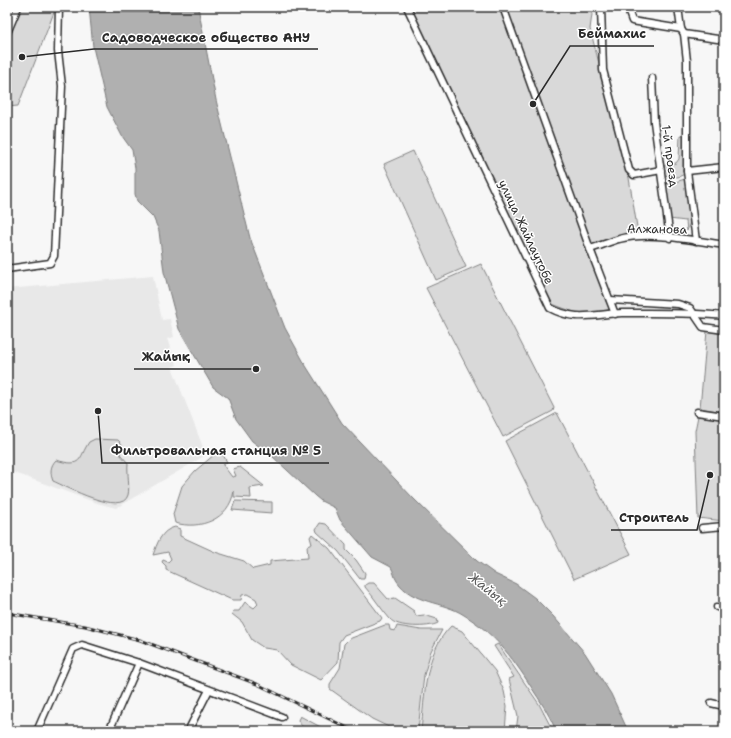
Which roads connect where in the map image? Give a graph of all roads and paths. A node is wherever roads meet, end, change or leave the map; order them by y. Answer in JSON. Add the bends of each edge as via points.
{"nodes":[{"id":1,"x":18,"y":7,"type":"edge"},
{"id":2,"x":58,"y":7,"type":"edge"},
{"id":3,"x":407,"y":7,"type":"edge"},
{"id":4,"x":503,"y":7,"type":"edge"},
{"id":5,"x":601,"y":7,"type":"edge"},
{"id":6,"x":627,"y":7,"type":"edge"},
{"id":7,"x":678,"y":7,"type":"edge"},
{"id":8,"x":683,"y":32,"type":"junction"},
{"id":9,"x":7,"y":33,"type":"edge"},
{"id":10,"x":724,"y":40,"type":"edge"},
{"id":11,"x":652,"y":78,"type":"dead end"},
{"id":12,"x":724,"y":167,"type":"edge"},
{"id":13,"x":661,"y":170,"type":"junction"},
{"id":14,"x":687,"y":171,"type":"junction"},
{"id":15,"x":670,"y":238,"type":"junction"},
{"id":16,"x":696,"y":241,"type":"junction"},
{"id":17,"x":724,"y":245,"type":"edge"},
{"id":18,"x":590,"y":249,"type":"junction"},
{"id":19,"x":7,"y":269,"type":"edge"},
{"id":20,"x":610,"y":300,"type":"junction"},
{"id":21,"x":694,"y":312,"type":"junction"},
{"id":22,"x":615,"y":314,"type":"junction"},
{"id":23,"x":724,"y":316,"type":"edge"},
{"id":24,"x":724,"y":330,"type":"edge"},
{"id":25,"x":696,"y":412,"type":"dead end"},
{"id":26,"x":724,"y":416,"type":"edge"},
{"id":27,"x":724,"y":526,"type":"edge"},
{"id":28,"x":702,"y":528,"type":"dead end"},
{"id":29,"x":717,"y":607,"type":"dead end"},
{"id":30,"x":724,"y":609,"type":"edge"},
{"id":31,"x":139,"y":663,"type":"junction"},
{"id":32,"x":209,"y":690,"type":"junction"},
{"id":33,"x":711,"y":704,"type":"dead end"},
{"id":34,"x":724,"y":706,"type":"edge"},
{"id":35,"x":282,"y":717,"type":"dead end"},
{"id":36,"x":37,"y":731,"type":"edge"},
{"id":37,"x":109,"y":731,"type":"edge"},
{"id":38,"x":188,"y":731,"type":"edge"}],
"edges":[{"from":1,"to":9,"type":"street"},
{"from":2,"to":19,"type":"street","via":[[58,51],[62,86],[54,256],[50,263]]},
{"from":3,"to":22,"type":"street","name":"улица Жайлаутобе","via":[[550,308],[574,317]]},
{"from":4,"to":18,"type":"street"},
{"from":5,"to":13,"type":"street","via":[[603,70],[629,170],[634,175]]},
{"from":6,"to":8,"type":"street","via":[[632,21]]},
{"from":7,"to":8,"type":"street"},
{"from":8,"to":10,"type":"street"},
{"from":8,"to":14,"type":"street","via":[[687,61]]},
{"from":11,"to":13,"type":"street","name":"1-й проезд","via":[[654,122]]},
{"from":12,"to":14,"type":"street"},
{"from":13,"to":15,"type":"street","name":"1-й проезд"},
{"from":14,"to":16,"type":"street"},
{"from":15,"to":16,"type":"street","name":"Алжанова"},
{"from":15,"to":18,"type":"street","name":"Алжанова","via":[[620,239]]},
{"from":16,"to":17,"type":"street","name":"Алжанова"},
{"from":18,"to":20,"type":"street"},
{"from":20,"to":21,"type":"street","via":[[678,304]]},
{"from":20,"to":22,"type":"street"},
{"from":21,"to":22,"type":"street","name":"улица Жайлаутобе"},
{"from":21,"to":23,"type":"street","name":"улица Жайлаутобе"},
{"from":21,"to":24,"type":"street","via":[[703,327]]},
{"from":25,"to":26,"type":"street"},
{"from":27,"to":28,"type":"street"},
{"from":29,"to":30,"type":"street"},
{"from":31,"to":32,"type":"street"},
{"from":31,"to":36,"type":"street","via":[[82,645],[73,648]]},
{"from":31,"to":37,"type":"street"},
{"from":32,"to":35,"type":"street"},
{"from":32,"to":38,"type":"street"},
{"from":33,"to":34,"type":"street"}]}
